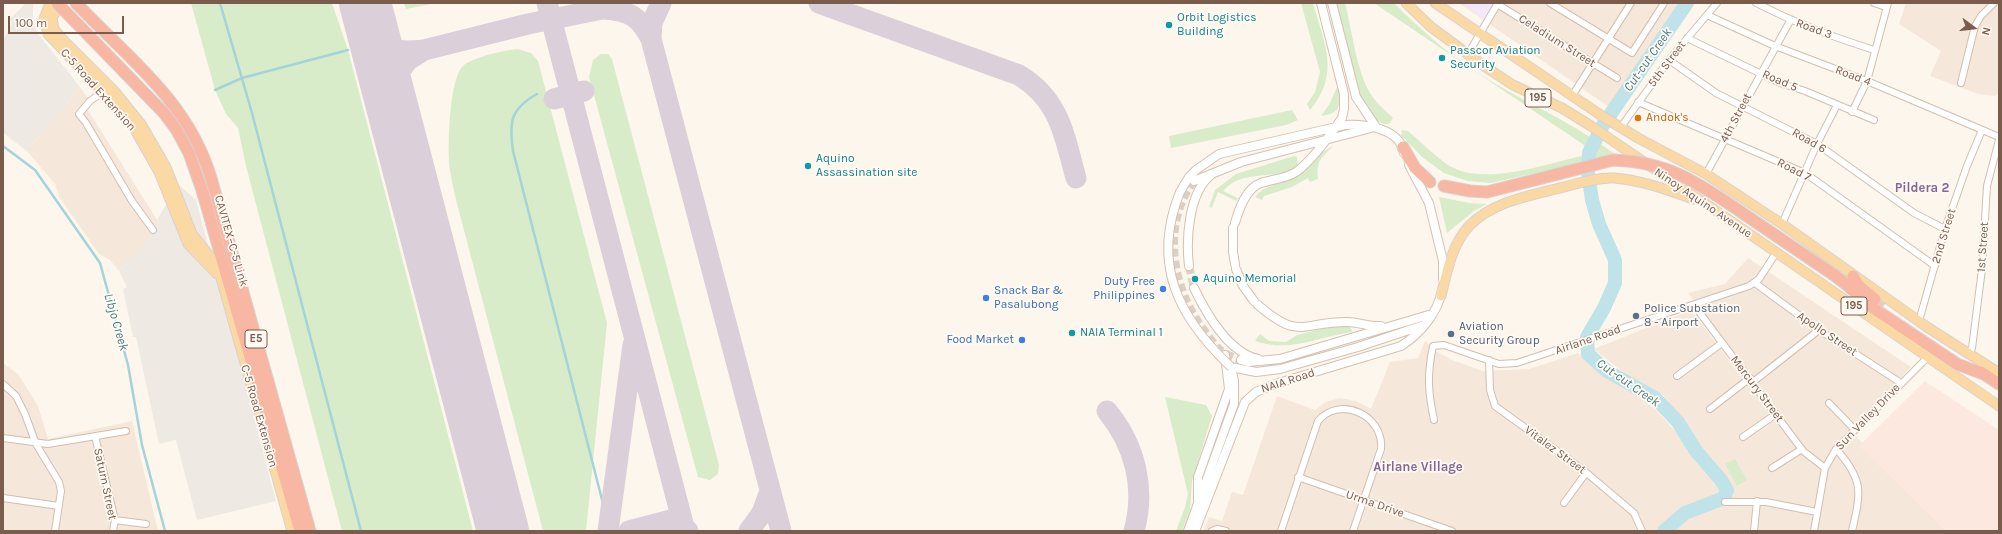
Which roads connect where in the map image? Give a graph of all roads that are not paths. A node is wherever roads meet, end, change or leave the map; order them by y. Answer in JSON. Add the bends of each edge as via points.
{"nodes":[{"id":1,"x":50,"y":3,"type":"edge"},
{"id":2,"x":57,"y":3,"type":"edge"},
{"id":3,"x":61,"y":3,"type":"edge"},
{"id":4,"x":76,"y":3,"type":"edge"},
{"id":5,"x":1321,"y":3,"type":"edge"},
{"id":6,"x":1332,"y":3,"type":"edge"},
{"id":7,"x":1406,"y":3,"type":"edge"},
{"id":8,"x":1435,"y":3,"type":"edge"},
{"id":9,"x":1550,"y":3,"type":"edge"},
{"id":10,"x":1565,"y":3,"type":"edge"},
{"id":11,"x":1631,"y":3,"type":"edge"},
{"id":12,"x":1664,"y":3,"type":"edge"},
{"id":13,"x":1717,"y":3,"type":"edge"},
{"id":14,"x":1756,"y":3,"type":"edge"},
{"id":15,"x":1874,"y":3,"type":"edge"},
{"id":16,"x":1994,"y":3,"type":"edge"},
{"id":17,"x":1497,"y":4,"type":"edge"},
{"id":18,"x":1887,"y":5,"type":"edge"},
{"id":19,"x":1561,"y":10,"type":"junction"},
{"id":20,"x":1707,"y":14,"type":"junction"},
{"id":21,"x":1790,"y":20,"type":"junction"},
{"id":22,"x":1480,"y":34,"type":"junction"},
{"id":23,"x":1686,"y":38,"type":"junction"},
{"id":24,"x":1609,"y":39,"type":"junction"},
{"id":25,"x":1775,"y":46,"type":"junction"},
{"id":26,"x":1874,"y":50,"type":"junction"},
{"id":27,"x":1468,"y":54,"type":"junction"},
{"id":28,"x":1669,"y":60,"type":"junction"},
{"id":29,"x":1594,"y":64,"type":"junction"},
{"id":30,"x":1760,"y":73,"type":"junction"},
{"id":31,"x":1616,"y":78,"type":"dead end"},
{"id":32,"x":1867,"y":81,"type":"junction"},
{"id":33,"x":1961,"y":83,"type":"dead end"},
{"id":34,"x":103,"y":92,"type":"junction"},
{"id":35,"x":1572,"y":96,"type":"junction"},
{"id":36,"x":1638,"y":102,"type":"junction"},
{"id":37,"x":1742,"y":105,"type":"junction"},
{"id":38,"x":1837,"y":105,"type":"junction"},
{"id":39,"x":1852,"y":112,"type":"junction"},
{"id":40,"x":1874,"y":120,"type":"dead end"},
{"id":41,"x":1619,"y":126,"type":"junction"},
{"id":42,"x":1376,"y":127,"type":"junction"},
{"id":43,"x":1334,"y":128,"type":"junction"},
{"id":44,"x":1982,"y":130,"type":"junction"},
{"id":45,"x":1725,"y":138,"type":"junction"},
{"id":46,"x":1999,"y":138,"type":"edge"},
{"id":47,"x":1325,"y":140,"type":"junction"},
{"id":48,"x":1817,"y":144,"type":"junction"},
{"id":49,"x":1403,"y":147,"type":"junction"},
{"id":50,"x":1219,"y":169,"type":"junction"},
{"id":51,"x":1805,"y":173,"type":"junction"},
{"id":52,"x":1706,"y":174,"type":"junction"},
{"id":53,"x":1194,"y":181,"type":"tunnel mouth"},
{"id":54,"x":1430,"y":182,"type":"dead end"},
{"id":55,"x":1444,"y":186,"type":"dead end"},
{"id":56,"x":1710,"y":206,"type":"junction"},
{"id":57,"x":1782,"y":224,"type":"junction"},
{"id":58,"x":1945,"y":229,"type":"junction"},
{"id":59,"x":153,"y":230,"type":"dead end"},
{"id":60,"x":1776,"y":253,"type":"junction"},
{"id":61,"x":1190,"y":266,"type":"tunnel mouth"},
{"id":62,"x":1935,"y":266,"type":"junction"},
{"id":63,"x":1853,"y":276,"type":"junction"},
{"id":64,"x":221,"y":278,"type":"junction"},
{"id":65,"x":1754,"y":283,"type":"junction"},
{"id":66,"x":1194,"y":288,"type":"tunnel mouth"},
{"id":67,"x":1441,"y":296,"type":"junction"},
{"id":68,"x":1874,"y":299,"type":"tunnel mouth"},
{"id":69,"x":1694,"y":305,"type":"junction"},
{"id":70,"x":1886,"y":308,"type":"tunnel mouth"},
{"id":71,"x":1432,"y":314,"type":"junction"},
{"id":72,"x":1919,"y":322,"type":"junction"},
{"id":73,"x":1425,"y":325,"type":"junction"},
{"id":74,"x":1394,"y":326,"type":"junction"},
{"id":75,"x":1819,"y":330,"type":"junction"},
{"id":76,"x":1722,"y":342,"type":"junction"},
{"id":77,"x":1969,"y":354,"type":"junction"},
{"id":78,"x":1225,"y":355,"type":"dead end"},
{"id":79,"x":1927,"y":358,"type":"junction"},
{"id":80,"x":1241,"y":360,"type":"tunnel mouth"},
{"id":81,"x":1263,"y":360,"type":"junction"},
{"id":82,"x":1489,"y":360,"type":"junction"},
{"id":83,"x":1231,"y":367,"type":"junction"},
{"id":84,"x":1999,"y":373,"type":"edge"},
{"id":85,"x":1986,"y":375,"type":"junction"},
{"id":86,"x":1677,"y":376,"type":"dead end"},
{"id":87,"x":1752,"y":380,"type":"junction"},
{"id":88,"x":3,"y":384,"type":"edge"},
{"id":89,"x":1901,"y":384,"type":"junction"},
{"id":90,"x":1999,"y":384,"type":"edge"},
{"id":91,"x":1829,"y":403,"type":"dead end"},
{"id":92,"x":1999,"y":406,"type":"edge"},
{"id":93,"x":1710,"y":409,"type":"dead end"},
{"id":94,"x":1776,"y":414,"type":"junction"},
{"id":95,"x":1434,"y":420,"type":"dead end"},
{"id":96,"x":1854,"y":429,"type":"junction"},
{"id":97,"x":126,"y":431,"type":"dead end"},
{"id":98,"x":95,"y":436,"type":"junction"},
{"id":99,"x":1743,"y":437,"type":"dead end"},
{"id":100,"x":3,"y":438,"type":"edge"},
{"id":101,"x":36,"y":444,"type":"junction"},
{"id":102,"x":1802,"y":449,"type":"junction"},
{"id":103,"x":1836,"y":449,"type":"junction"},
{"id":104,"x":1772,"y":468,"type":"dead end"},
{"id":105,"x":1825,"y":468,"type":"junction"},
{"id":106,"x":1586,"y":473,"type":"junction"},
{"id":107,"x":1298,"y":477,"type":"junction"},
{"id":108,"x":3,"y":498,"type":"edge"},
{"id":109,"x":1364,"y":500,"type":"junction"},
{"id":110,"x":1757,"y":501,"type":"junction"},
{"id":111,"x":1198,"y":502,"type":"junction"},
{"id":112,"x":1725,"y":502,"type":"dead end"},
{"id":113,"x":1564,"y":503,"type":"dead end"},
{"id":114,"x":59,"y":506,"type":"junction"},
{"id":115,"x":1817,"y":512,"type":"junction"},
{"id":116,"x":115,"y":520,"type":"junction"},
{"id":117,"x":146,"y":524,"type":"dead end"},
{"id":118,"x":55,"y":531,"type":"edge"},
{"id":119,"x":113,"y":531,"type":"edge"},
{"id":120,"x":292,"y":531,"type":"edge"},
{"id":121,"x":300,"y":531,"type":"edge"},
{"id":122,"x":310,"y":531,"type":"edge"},
{"id":123,"x":1188,"y":531,"type":"edge"},
{"id":124,"x":1195,"y":531,"type":"edge"},
{"id":125,"x":1212,"y":531,"type":"edge"},
{"id":126,"x":1226,"y":531,"type":"edge"},
{"id":127,"x":1281,"y":531,"type":"edge"},
{"id":128,"x":1353,"y":531,"type":"edge"},
{"id":129,"x":1452,"y":531,"type":"edge"},
{"id":130,"x":1642,"y":531,"type":"edge"},
{"id":131,"x":1754,"y":531,"type":"edge"},
{"id":132,"x":1814,"y":531,"type":"edge"},
{"id":133,"x":1852,"y":531,"type":"edge"}],
"edges":[{"from":1,"to":34,"type":"main road","name":"C-5 Road Extension","via":[[44,19],[48,34]]},
{"from":2,"to":121,"type":"highway","name":"CAVITEX–C-5 Link","number":"E5","bridge":true,"via":[[160,109],[176,129],[189,153],[202,190]]},
{"from":3,"to":64,"type":"main road","name":"C-5 Road Extension","via":[[52,18],[54,28],[125,103],[141,124],[166,167],[192,234],[212,259]]},
{"from":4,"to":122,"type":"highway","name":"CAVITEX–C-5 Link","number":"E5","via":[[169,98],[189,126],[200,148],[211,178]]},
{"from":5,"to":43,"type":"street","via":[[1345,101],[1342,118]]},
{"from":6,"to":42,"type":"street","via":[[1356,97]]},
{"from":7,"to":27,"type":"main road","name":"Ninoy Aquino Avenue","number":"195","via":[[1431,27]]},
{"from":8,"to":22,"type":"main road","name":"Ninoy Aquino Avenue","number":"195"},
{"from":9,"to":19,"type":"street"},
{"from":10,"to":19,"type":"street"},
{"from":11,"to":24,"type":"street"},
{"from":12,"to":24,"type":"street","via":[[1632,53]]},
{"from":13,"to":20,"type":"street","name":"5th Street"},
{"from":14,"to":21,"type":"street","name":"Road 3"},
{"from":15,"to":18,"type":"street"},
{"from":16,"to":33,"type":"street","via":[[1975,26]]},
{"from":17,"to":22,"type":"street"},
{"from":17,"to":29,"type":"street","name":"Celadium Street"},
{"from":18,"to":26,"type":"street"},
{"from":19,"to":24,"type":"street"},
{"from":20,"to":23,"type":"street","name":"5th Street"},
{"from":20,"to":25,"type":"street","name":"Road 4"},
{"from":21,"to":25,"type":"street","name":"4th Street"},
{"from":21,"to":26,"type":"street","name":"Road 3"},
{"from":22,"to":27,"type":"street"},
{"from":22,"to":35,"type":"main road","name":"Ninoy Aquino Avenue","number":"195"},
{"from":23,"to":28,"type":"street","name":"5th Street"},
{"from":23,"to":30,"type":"street","name":"Road 5"},
{"from":24,"to":29,"type":"street"},
{"from":25,"to":30,"type":"street","name":"4th Street"},
{"from":25,"to":32,"type":"street","name":"Road 4"},
{"from":26,"to":32,"type":"street"},
{"from":27,"to":56,"type":"main road","name":"Ninoy Aquino Avenue","number":"195","via":[[1513,85],[1562,108],[1594,128]]},
{"from":28,"to":36,"type":"street","name":"5th Street"},
{"from":28,"to":37,"type":"street","name":"Road 6","via":[[1700,83]]},
{"from":29,"to":31,"type":"street","name":"Celadium Street"},
{"from":29,"to":35,"type":"street"},
{"from":30,"to":37,"type":"street","name":"4th Street"},
{"from":30,"to":38,"type":"street","name":"Road 5"},
{"from":32,"to":39,"type":"street"},
{"from":32,"to":44,"type":"street","name":"Road 4"},
{"from":34,"to":59,"type":"street","via":[[90,101],[79,114],[132,201]]},
{"from":34,"to":64,"type":"main road","name":"C-5 Road Extension","via":[[131,124],[151,155],[188,244]]},
{"from":35,"to":41,"type":"main road","name":"Ninoy Aquino Avenue","number":"195"},
{"from":36,"to":41,"type":"street","name":"5th Street"},
{"from":36,"to":45,"type":"street","name":"Road 7"},
{"from":37,"to":45,"type":"street","name":"4th Street"},
{"from":37,"to":48,"type":"street","name":"Road 6"},
{"from":38,"to":39,"type":"street","name":"Road 5"},
{"from":38,"to":48,"type":"street"},
{"from":39,"to":40,"type":"street","name":"Road 5"},
{"from":41,"to":52,"type":"main road","name":"Ninoy Aquino Avenue","number":"195"},
{"from":42,"to":43,"type":"street","via":[[1357,125]]},
{"from":42,"to":47,"type":"street"},
{"from":42,"to":49,"type":"street","via":[[1391,135]]},
{"from":43,"to":47,"type":"street"},
{"from":43,"to":83,"type":"street","bridge":true,"via":[[1219,154],[1203,164],[1184,184],[1171,220],[1169,266],[1176,291],[1193,326]]},
{"from":44,"to":46,"type":"street","name":"Road 4"},
{"from":44,"to":58,"type":"street","name":"2nd Street"},
{"from":45,"to":51,"type":"street","name":"Road 7"},
{"from":45,"to":52,"type":"street","name":"4th Street"},
{"from":46,"to":77,"type":"street","name":"1st Street","via":[[1987,186],[1982,269],[1972,348]]},
{"from":47,"to":50,"type":"street"},
{"from":47,"to":74,"type":"street","via":[[1301,168],[1252,188],[1234,225],[1235,266],[1243,286],[1256,303],[1276,319],[1293,327],[1305,328],[1345,322]]},
{"from":48,"to":51,"type":"street"},
{"from":48,"to":58,"type":"street","name":"Road 6","via":[[1918,216]]},
{"from":49,"to":54,"type":"highway","via":[[1415,168]]},
{"from":49,"to":67,"type":"street","via":[[1404,156],[1425,194],[1432,214],[1443,261]]},
{"from":50,"to":53,"type":"street"},
{"from":50,"to":61,"type":"street","via":[[1205,180],[1197,194],[1189,229]]},
{"from":51,"to":57,"type":"street"},
{"from":51,"to":62,"type":"street","name":"Road 7"},
{"from":52,"to":57,"type":"main road","name":"Ninoy Aquino Avenue","number":"195"},
{"from":55,"to":85,"type":"highway","bridge":true,"via":[[1487,192],[1613,160],[1636,160],[1680,173],[1834,275],[1870,306],[1957,364]]},
{"from":56,"to":60,"type":"main road","name":"Ninoy Aquino Avenue","number":"195"},
{"from":56,"to":67,"type":"main road","via":[[1662,188],[1613,178],[1596,179],[1506,204],[1478,218],[1469,226],[1457,245]]},
{"from":57,"to":63,"type":"main road","name":"Ninoy Aquino Avenue","number":"195"},
{"from":58,"to":62,"type":"street","name":"2nd Street"},
{"from":60,"to":65,"type":"street"},
{"from":60,"to":79,"type":"main road","name":"Ninoy Aquino Avenue","number":"195"},
{"from":62,"to":72,"type":"street","name":"2nd Street"},
{"from":63,"to":68,"type":"highway","via":[[1859,286]]},
{"from":63,"to":72,"type":"main road","name":"Ninoy Aquino Avenue","number":"195"},
{"from":64,"to":120,"type":"main road","name":"C-5 Road Extension"},
{"from":65,"to":69,"type":"street","name":"Airlane Road"},
{"from":65,"to":75,"type":"street","name":"Apollo Street"},
{"from":66,"to":81,"type":"street","via":[[1225,336],[1248,356]]},
{"from":67,"to":71,"type":"street","name":"NAIA Road"},
{"from":69,"to":76,"type":"street","name":"Mercury Street"},
{"from":69,"to":82,"type":"street","name":"Airlane Road","via":[[1517,363],[1499,364]]},
{"from":70,"to":85,"type":"highway"},
{"from":71,"to":73,"type":"street","name":"NAIA Road"},
{"from":71,"to":74,"type":"street"},
{"from":72,"to":77,"type":"main road","name":"Ninoy Aquino Avenue","number":"195"},
{"from":73,"to":83,"type":"street","via":[[1263,372]]},
{"from":73,"to":124,"type":"street","name":"NAIA Road","via":[[1414,338],[1401,346],[1275,384],[1250,396],[1245,402]]},
{"from":74,"to":81,"type":"street","via":[[1287,357]]},
{"from":75,"to":87,"type":"street"},
{"from":75,"to":89,"type":"street","name":"Apollo Street"},
{"from":76,"to":86,"type":"street"},
{"from":76,"to":87,"type":"street","name":"Mercury Street"},
{"from":77,"to":84,"type":"main road","name":"Ninoy Aquino Avenue","number":"195"},
{"from":78,"to":111,"type":"street","via":[[1229,389],[1198,477]]},
{"from":79,"to":89,"type":"street","name":"Sun Valley Drive"},
{"from":79,"to":92,"type":"main road","name":"Ninoy Aquino Avenue","number":"195"},
{"from":80,"to":81,"type":"street"},
{"from":82,"to":95,"type":"street","name":"Airlane Road","via":[[1444,345],[1433,346],[1428,392]]},
{"from":82,"to":106,"type":"street","name":"Vitalez Street","via":[[1490,390],[1495,406]]},
{"from":83,"to":111,"type":"street","via":[[1234,404]]},
{"from":85,"to":90,"type":"highway"},
{"from":87,"to":93,"type":"street"},
{"from":87,"to":94,"type":"street","name":"Mercury Street"},
{"from":88,"to":101,"type":"street","via":[[18,400]]},
{"from":89,"to":96,"type":"street","name":"Sun Valley Drive"},
{"from":91,"to":96,"type":"street"},
{"from":94,"to":99,"type":"street"},
{"from":94,"to":102,"type":"street","name":"Mercury Street"},
{"from":96,"to":103,"type":"street","name":"Sun Valley Drive"},
{"from":97,"to":98,"type":"street"},
{"from":98,"to":101,"type":"street"},
{"from":98,"to":116,"type":"street","name":"Saturn Street"},
{"from":100,"to":101,"type":"street"},
{"from":101,"to":114,"type":"street","via":[[59,482]]},
{"from":102,"to":104,"type":"street"},
{"from":102,"to":105,"type":"street","name":"Mercury Street"},
{"from":103,"to":105,"type":"street","name":"Sun Valley Drive"},
{"from":103,"to":133,"type":"street","via":[[1854,471],[1858,487],[1859,497]]},
{"from":105,"to":115,"type":"street","name":"Sun Valley Drive"},
{"from":106,"to":113,"type":"street"},
{"from":106,"to":130,"type":"street","name":"Vitalez Street","via":[[1634,513]]},
{"from":107,"to":109,"type":"street","name":"Urma Drive"},
{"from":107,"to":109,"type":"street","via":[[1318,421],[1323,415],[1336,410],[1356,412],[1373,422],[1382,442]]},
{"from":107,"to":127,"type":"street"},
{"from":108,"to":114,"type":"street"},
{"from":109,"to":128,"type":"street"},
{"from":109,"to":129,"type":"street","name":"Urma Drive"},
{"from":110,"to":112,"type":"street"},
{"from":110,"to":115,"type":"street"},
{"from":110,"to":131,"type":"street"},
{"from":111,"to":123,"type":"street"},
{"from":114,"to":118,"type":"street"},
{"from":115,"to":132,"type":"street","name":"Sun Valley Drive"},
{"from":116,"to":117,"type":"street"},
{"from":116,"to":119,"type":"street","name":"Saturn Street"},
{"from":125,"to":126,"type":"street"}]}
